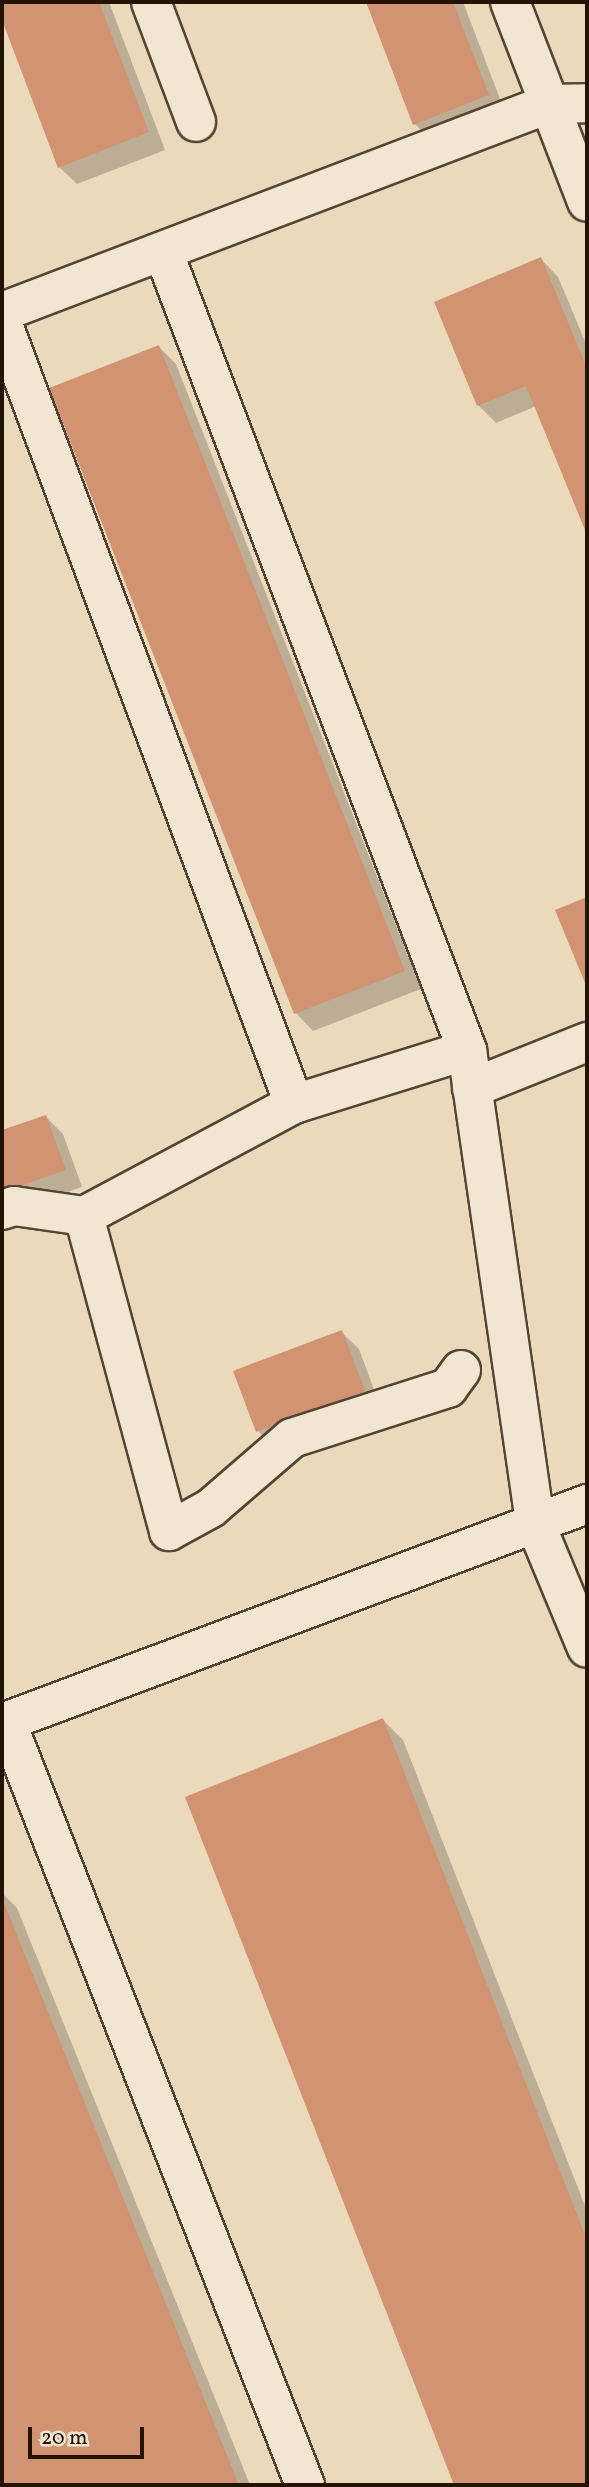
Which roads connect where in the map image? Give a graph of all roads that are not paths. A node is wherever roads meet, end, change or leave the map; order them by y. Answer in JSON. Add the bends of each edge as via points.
{"nodes":[{"id":1,"x":151,"y":2,"type":"edge"},
{"id":2,"x":510,"y":2,"type":"edge"},
{"id":3,"x":587,"y":103,"type":"edge"},
{"id":4,"x":548,"y":104,"type":"junction"},
{"id":5,"x":196,"y":122,"type":"dead end"},
{"id":6,"x":587,"y":202,"type":"edge"},
{"id":7,"x":163,"y":251,"type":"junction"},
{"id":8,"x":2,"y":312,"type":"edge"},
{"id":9,"x":2,"y":322,"type":"edge"},
{"id":10,"x":587,"y":1042,"type":"edge"},
{"id":11,"x":467,"y":1050,"type":"junction"},
{"id":12,"x":472,"y":1088,"type":"junction"},
{"id":13,"x":294,"y":1104,"type":"junction"},
{"id":14,"x":2,"y":1210,"type":"edge"},
{"id":15,"x":84,"y":1216,"type":"junction"},
{"id":16,"x":461,"y":1370,"type":"dead end"},
{"id":17,"x":587,"y":1504,"type":"edge"},
{"id":18,"x":535,"y":1523,"type":"junction"},
{"id":19,"x":587,"y":1648,"type":"edge"},
{"id":20,"x":4,"y":1722,"type":"edge"},
{"id":21,"x":304,"y":2485,"type":"edge"}],
"edges":[{"from":1,"to":5,"type":"street"},
{"from":2,"to":4,"type":"street"},
{"from":3,"to":4,"type":"street"},
{"from":4,"to":6,"type":"street"},
{"from":4,"to":7,"type":"street"},
{"from":7,"to":8,"type":"street"},
{"from":7,"to":11,"type":"street"},
{"from":9,"to":13,"type":"street"},
{"from":10,"to":12,"type":"street"},
{"from":11,"to":12,"type":"street"},
{"from":11,"to":13,"type":"street"},
{"from":12,"to":18,"type":"street"},
{"from":13,"to":15,"type":"street"},
{"from":14,"to":15,"type":"street","via":[[14,1206]]},
{"from":15,"to":16,"type":"street","via":[[169,1531],[211,1508],[292,1438],[448,1388]]},
{"from":17,"to":18,"type":"street"},
{"from":18,"to":19,"type":"street"},
{"from":18,"to":20,"type":"street"},
{"from":20,"to":21,"type":"street"}]}
